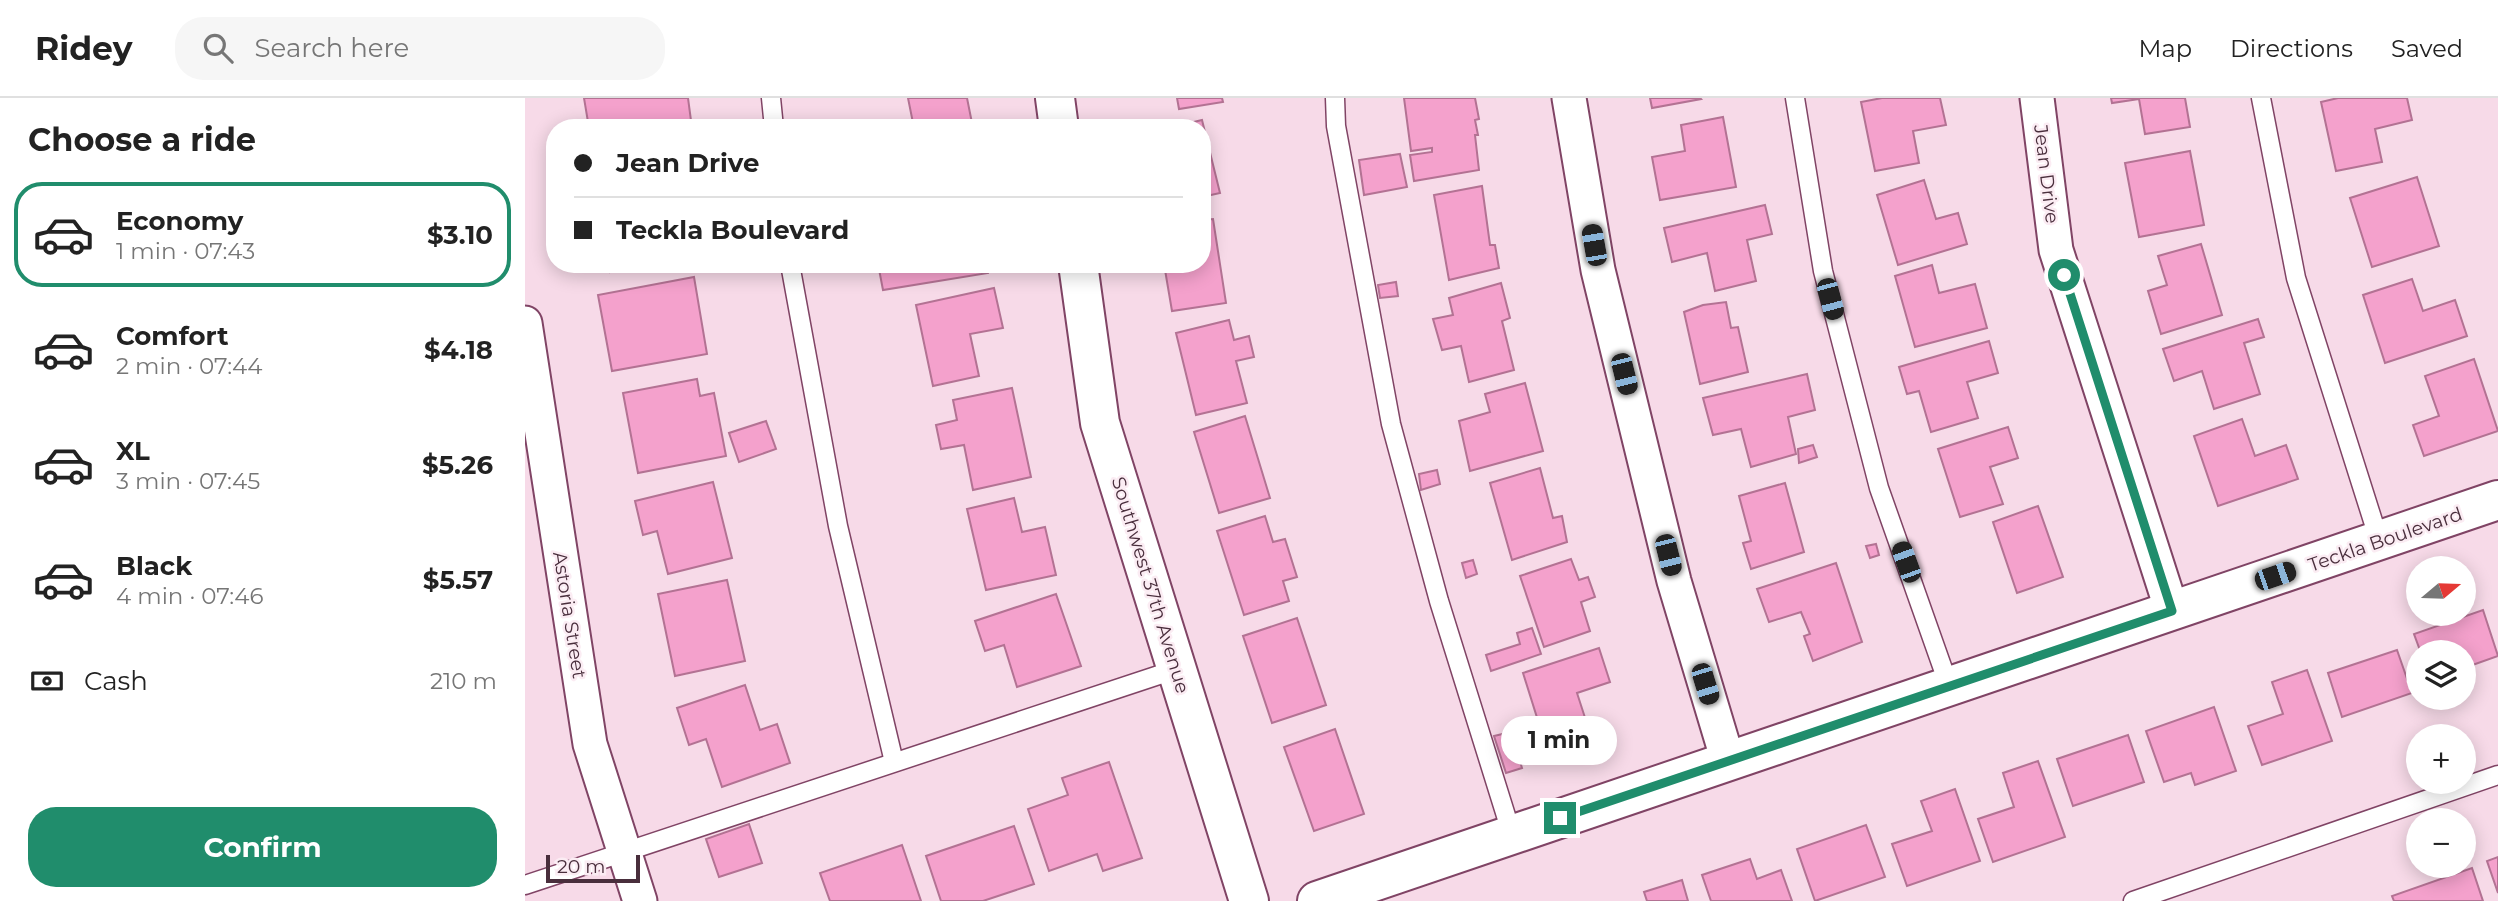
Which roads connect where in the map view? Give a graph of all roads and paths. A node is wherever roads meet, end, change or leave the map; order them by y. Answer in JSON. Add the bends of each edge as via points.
{"nodes":[{"id":1,"x":771,"y":98,"type":"edge"},
{"id":2,"x":1055,"y":98,"type":"edge"},
{"id":3,"x":1335,"y":98,"type":"edge"},
{"id":4,"x":1569,"y":98,"type":"edge"},
{"id":5,"x":1795,"y":98,"type":"edge"},
{"id":6,"x":2037,"y":98,"type":"edge"},
{"id":7,"x":2261,"y":98,"type":"edge"},
{"id":8,"x":773,"y":119,"type":"edge"},
{"id":9,"x":1058,"y":119,"type":"edge"},
{"id":10,"x":792,"y":273,"type":"edge"},
{"id":11,"x":1079,"y":273,"type":"edge"},
{"id":12,"x":525,"y":323,"type":"edge"},
{"id":13,"x":2498,"y":500,"type":"edge"},
{"id":14,"x":2379,"y":540,"type":"junction"},
{"id":15,"x":2172,"y":611,"type":"junction"},
{"id":16,"x":1177,"y":669,"type":"junction"},
{"id":17,"x":1949,"y":686,"type":"junction"},
{"id":18,"x":1728,"y":761,"type":"junction"},
{"id":19,"x":894,"y":762,"type":"junction"},
{"id":20,"x":2498,"y":775,"type":"edge"},
{"id":21,"x":1512,"y":835,"type":"junction"},
{"id":22,"x":624,"y":851,"type":"junction"},
{"id":23,"x":525,"y":885,"type":"edge"},
{"id":24,"x":640,"y":901,"type":"edge"},
{"id":25,"x":1249,"y":901,"type":"edge"},
{"id":26,"x":1317,"y":901,"type":"edge"},
{"id":27,"x":2133,"y":901,"type":"edge"}],
"edges":[{"from":1,"to":8,"type":"lane"},
{"from":2,"to":9,"type":"main road"},
{"from":3,"to":21,"type":"lane","via":[[1336,126],[1391,424],[1439,601]]},
{"from":4,"to":18,"type":"street","via":[[1598,270],[1674,581]]},
{"from":5,"to":17,"type":"lane","via":[[1823,271],[1879,488]]},
{"from":6,"to":15,"type":"street","name":"Jean Drive","via":[[2056,250]]},
{"from":7,"to":14,"type":"lane","via":[[2296,278]]},
{"from":10,"to":19,"type":"lane","via":[[838,526]]},
{"from":11,"to":16,"type":"main road","name":"Southwest 37th Avenue","via":[[1100,423]]},
{"from":12,"to":22,"type":"street","name":"Astoria Street","via":[[590,744]]},
{"from":13,"to":14,"type":"main road","name":"Teckla Boulevard"},
{"from":14,"to":15,"type":"main road","name":"Teckla Boulevard"},
{"from":15,"to":17,"type":"main road","name":"Teckla Boulevard"},
{"from":16,"to":19,"type":"lane"},
{"from":16,"to":25,"type":"main road","name":"Southwest 37th Avenue"},
{"from":17,"to":18,"type":"main road","name":"Teckla Boulevard"},
{"from":18,"to":21,"type":"main road","name":"Teckla Boulevard"},
{"from":19,"to":22,"type":"lane"},
{"from":20,"to":27,"type":"lane"},
{"from":21,"to":26,"type":"main road","name":"Teckla Boulevard"},
{"from":22,"to":23,"type":"lane"},
{"from":22,"to":24,"type":"street","name":"Astoria Street"}]}
